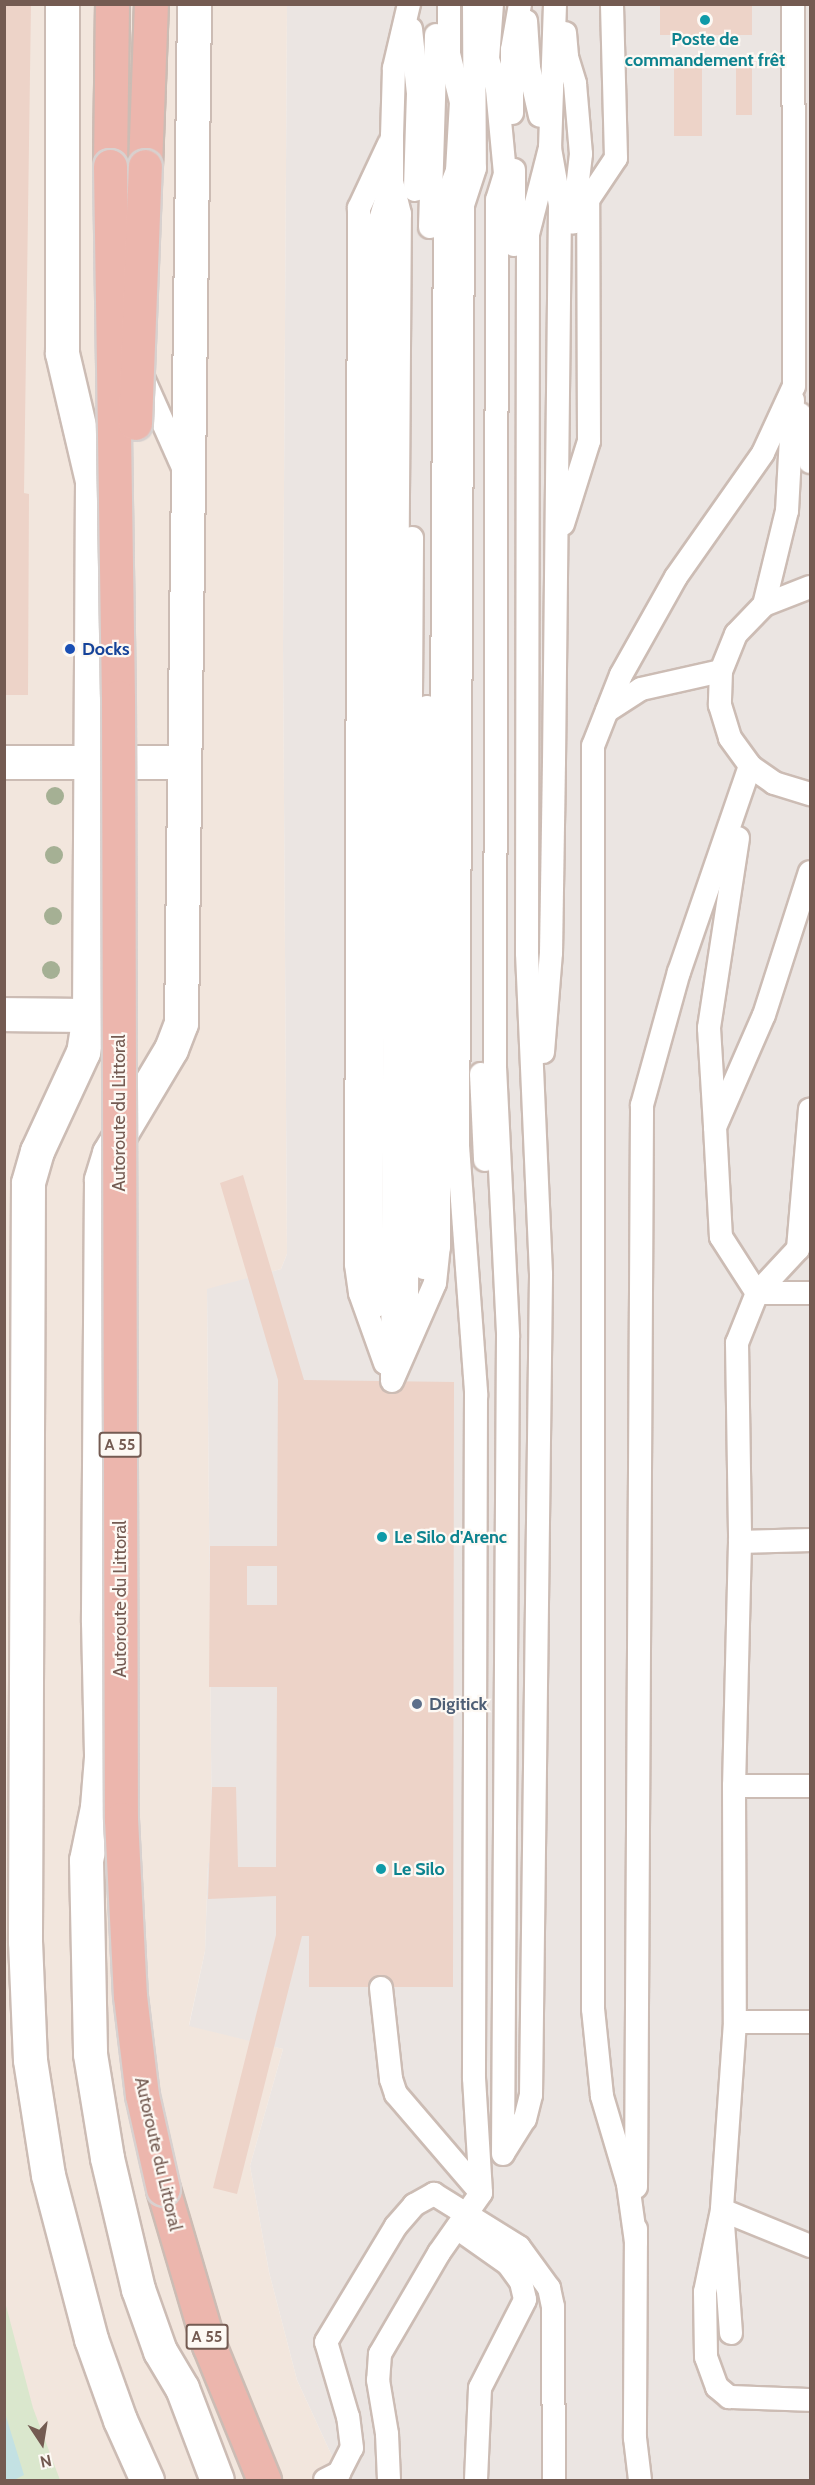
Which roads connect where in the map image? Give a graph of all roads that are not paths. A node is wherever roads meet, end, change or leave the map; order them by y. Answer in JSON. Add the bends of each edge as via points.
{"nodes":[{"id":1,"x":62,"y":4,"type":"edge"},
{"id":2,"x":112,"y":4,"type":"edge"},
{"id":3,"x":151,"y":4,"type":"edge"},
{"id":4,"x":194,"y":4,"type":"edge"},
{"id":5,"x":409,"y":4,"type":"edge"},
{"id":6,"x":436,"y":4,"type":"edge"},
{"id":7,"x":449,"y":4,"type":"edge"},
{"id":8,"x":474,"y":4,"type":"edge"},
{"id":9,"x":492,"y":4,"type":"edge"},
{"id":10,"x":520,"y":4,"type":"edge"},
{"id":11,"x":527,"y":4,"type":"edge"},
{"id":12,"x":555,"y":4,"type":"edge"},
{"id":13,"x":566,"y":4,"type":"edge"},
{"id":14,"x":612,"y":4,"type":"edge"},
{"id":15,"x":793,"y":4,"type":"edge"},
{"id":16,"x":392,"y":136,"type":"junction"},
{"id":17,"x":474,"y":145,"type":"junction"},
{"id":18,"x":548,"y":156,"type":"junction"},
{"id":19,"x":126,"y":173,"type":"junction"},
{"id":20,"x":123,"y":331,"type":"junction"},
{"id":21,"x":794,"y":386,"type":"junction"},
{"id":22,"x":810,"y":462,"type":"edge"},
{"id":23,"x":187,"y":477,"type":"junction"},
{"id":24,"x":92,"y":481,"type":"junction"},
{"id":25,"x":556,"y":542,"type":"junction"},
{"id":26,"x":810,"y":588,"type":"edge"},
{"id":27,"x":764,"y":605,"type":"junction"},
{"id":28,"x":721,"y":671,"type":"junction"},
{"id":29,"x":607,"y":711,"type":"junction"},
{"id":30,"x":4,"y":762,"type":"edge"},
{"id":31,"x":91,"y":762,"type":"junction"},
{"id":32,"x":181,"y":762,"type":"junction"},
{"id":33,"x":750,"y":766,"type":"junction"},
{"id":34,"x":810,"y":794,"type":"edge"},
{"id":35,"x":810,"y":872,"type":"edge"},
{"id":36,"x":4,"y":1014,"type":"edge"},
{"id":37,"x":89,"y":1015,"type":"junction"},
{"id":38,"x":810,"y":1110,"type":"edge"},
{"id":39,"x":715,"y":1127,"type":"junction"},
{"id":40,"x":535,"y":1155,"type":"junction"},
{"id":41,"x":757,"y":1293,"type":"junction"},
{"id":42,"x":810,"y":1293,"type":"edge"},
{"id":43,"x":508,"y":1337,"type":"junction"},
{"id":44,"x":392,"y":1381,"type":"junction"},
{"id":45,"x":810,"y":1540,"type":"edge"},
{"id":46,"x":740,"y":1542,"type":"junction"},
{"id":47,"x":734,"y":1786,"type":"junction"},
{"id":48,"x":810,"y":1786,"type":"edge"},
{"id":49,"x":381,"y":1988,"type":"dead end"},
{"id":50,"x":735,"y":2022,"type":"junction"},
{"id":51,"x":810,"y":2022,"type":"edge"},
{"id":52,"x":503,"y":2154,"type":"junction"},
{"id":53,"x":481,"y":2193,"type":"junction"},
{"id":54,"x":722,"y":2210,"type":"junction"},
{"id":55,"x":462,"y":2220,"type":"junction"},
{"id":56,"x":636,"y":2242,"type":"junction"},
{"id":57,"x":810,"y":2246,"type":"edge"},
{"id":58,"x":731,"y":2333,"type":"dead end"},
{"id":59,"x":810,"y":2400,"type":"edge"},
{"id":60,"x":147,"y":2481,"type":"edge"},
{"id":61,"x":217,"y":2481,"type":"edge"},
{"id":62,"x":264,"y":2481,"type":"edge"},
{"id":63,"x":325,"y":2481,"type":"edge"},
{"id":64,"x":389,"y":2481,"type":"edge"},
{"id":65,"x":476,"y":2481,"type":"edge"},
{"id":66,"x":554,"y":2481,"type":"edge"},
{"id":67,"x":639,"y":2481,"type":"edge"}],
"edges":[{"from":1,"to":24,"type":"street","via":[[62,353]]},
{"from":2,"to":19,"type":"highway"},
{"from":3,"to":19,"type":"highway"},
{"from":4,"to":23,"type":"street"},
{"from":5,"to":16,"type":"lane","via":[[394,68]]},
{"from":5,"to":44,"type":"lane","via":[[418,117],[407,1296]]},
{"from":6,"to":44,"type":"lane","via":[[430,218],[424,1277]]},
{"from":7,"to":44,"type":"lane","via":[[449,54],[461,102],[457,171],[445,202],[440,1230],[435,1283]]},
{"from":8,"to":17,"type":"lane"},
{"from":9,"to":43,"type":"lane","via":[[488,59],[497,89],[505,174],[497,200],[495,1066]]},
{"from":10,"to":43,"type":"lane","via":[[512,50],[508,1083],[515,1190]]},
{"from":11,"to":18,"type":"lane","via":[[529,68],[537,90]]},
{"from":12,"to":18,"type":"lane"},
{"from":13,"to":25,"type":"lane","via":[[567,57],[575,84],[581,154],[573,198],[568,468]]},
{"from":14,"to":25,"type":"lane","via":[[617,78],[616,158],[588,200],[589,441]]},
{"from":15,"to":21,"type":"lane"},
{"from":16,"to":44,"type":"lane","via":[[392,181],[400,214]]},
{"from":16,"to":44,"type":"lane","via":[[360,208],[356,1278]]},
{"from":17,"to":43,"type":"lane","via":[[483,212],[481,1116]]},
{"from":17,"to":53,"type":"lane","via":[[475,168],[463,204],[458,1146],[476,1394],[474,2078]]},
{"from":18,"to":25,"type":"lane","via":[[560,205]]},
{"from":18,"to":40,"type":"lane","via":[[528,234],[527,953]]},
{"from":19,"to":20,"type":"lane"},
{"from":19,"to":62,"type":"highway","name":"Autoroute du Littoral","number":"A 55","bridge":true,"via":[[118,697],[121,1819],[130,1996],[142,2095],[163,2189],[209,2345]]},
{"from":20,"to":23,"type":"lane"},
{"from":20,"to":24,"type":"lane"},
{"from":21,"to":22,"type":"lane"},
{"from":21,"to":27,"type":"lane","via":[[786,512]]},
{"from":21,"to":29,"type":"lane","via":[[763,453],[676,577],[621,675]]},
{"from":23,"to":32,"type":"street"},
{"from":24,"to":31,"type":"street"},
{"from":25,"to":40,"type":"lane","via":[[551,953]]},
{"from":26,"to":27,"type":"lane"},
{"from":27,"to":28,"type":"lane","via":[[736,633]]},
{"from":28,"to":29,"type":"lane","via":[[641,689]]},
{"from":28,"to":33,"type":"lane","via":[[720,705],[730,738]]},
{"from":29,"to":56,"type":"lane","via":[[593,746],[593,2009],[603,2096],[628,2184]]},
{"from":30,"to":31,"type":"street"},
{"from":31,"to":32,"type":"street"},
{"from":31,"to":37,"type":"street"},
{"from":32,"to":61,"type":"street","via":[[181,1023],[171,1049],[109,1153],[101,1180],[101,1757],[86,1872],[90,2054],[109,2170],[138,2289],[160,2351],[182,2388]]},
{"from":33,"to":34,"type":"lane","via":[[774,783]]},
{"from":33,"to":39,"type":"lane","via":[[709,1028]]},
{"from":33,"to":56,"type":"lane","via":[[679,972],[642,1105]]},
{"from":35,"to":39,"type":"lane","via":[[764,1015]]},
{"from":36,"to":37,"type":"street"},
{"from":37,"to":60,"type":"street","via":[[83,1053],[37,1151],[28,1183],[25,1941],[31,2069],[48,2175],[91,2339]]},
{"from":38,"to":41,"type":"lane","via":[[798,1249]]},
{"from":39,"to":41,"type":"lane","via":[[721,1237]]},
{"from":40,"to":52,"type":"lane","via":[[541,1274],[531,2095],[525,2119]]},
{"from":41,"to":42,"type":"lane"},
{"from":41,"to":46,"type":"lane","via":[[737,1343]]},
{"from":43,"to":52,"type":"lane"},
{"from":45,"to":46,"type":"lane"},
{"from":46,"to":47,"type":"lane"},
{"from":47,"to":48,"type":"lane"},
{"from":47,"to":50,"type":"lane"},
{"from":49,"to":53,"type":"lane","via":[[396,2094]]},
{"from":50,"to":51,"type":"lane"},
{"from":50,"to":54,"type":"lane"},
{"from":52,"to":53,"type":"lane"},
{"from":53,"to":55,"type":"lane"},
{"from":54,"to":57,"type":"lane"},
{"from":54,"to":58,"type":"lane"},
{"from":54,"to":59,"type":"lane","via":[[705,2292],[706,2357],[717,2387],[729,2397],[746,2400]]},
{"from":55,"to":63,"type":"lane","via":[[434,2194],[414,2205],[396,2226],[331,2332],[326,2342],[328,2355],[348,2417],[352,2448],[339,2473]]},
{"from":55,"to":64,"type":"lane","via":[[380,2354],[378,2380],[387,2433]]},
{"from":55,"to":65,"type":"lane","via":[[508,2264],[521,2282],[525,2300],[480,2388]]},
{"from":55,"to":66,"type":"lane","via":[[519,2247],[549,2288],[553,2307]]},
{"from":56,"to":67,"type":"lane","via":[[635,2438]]}]}
